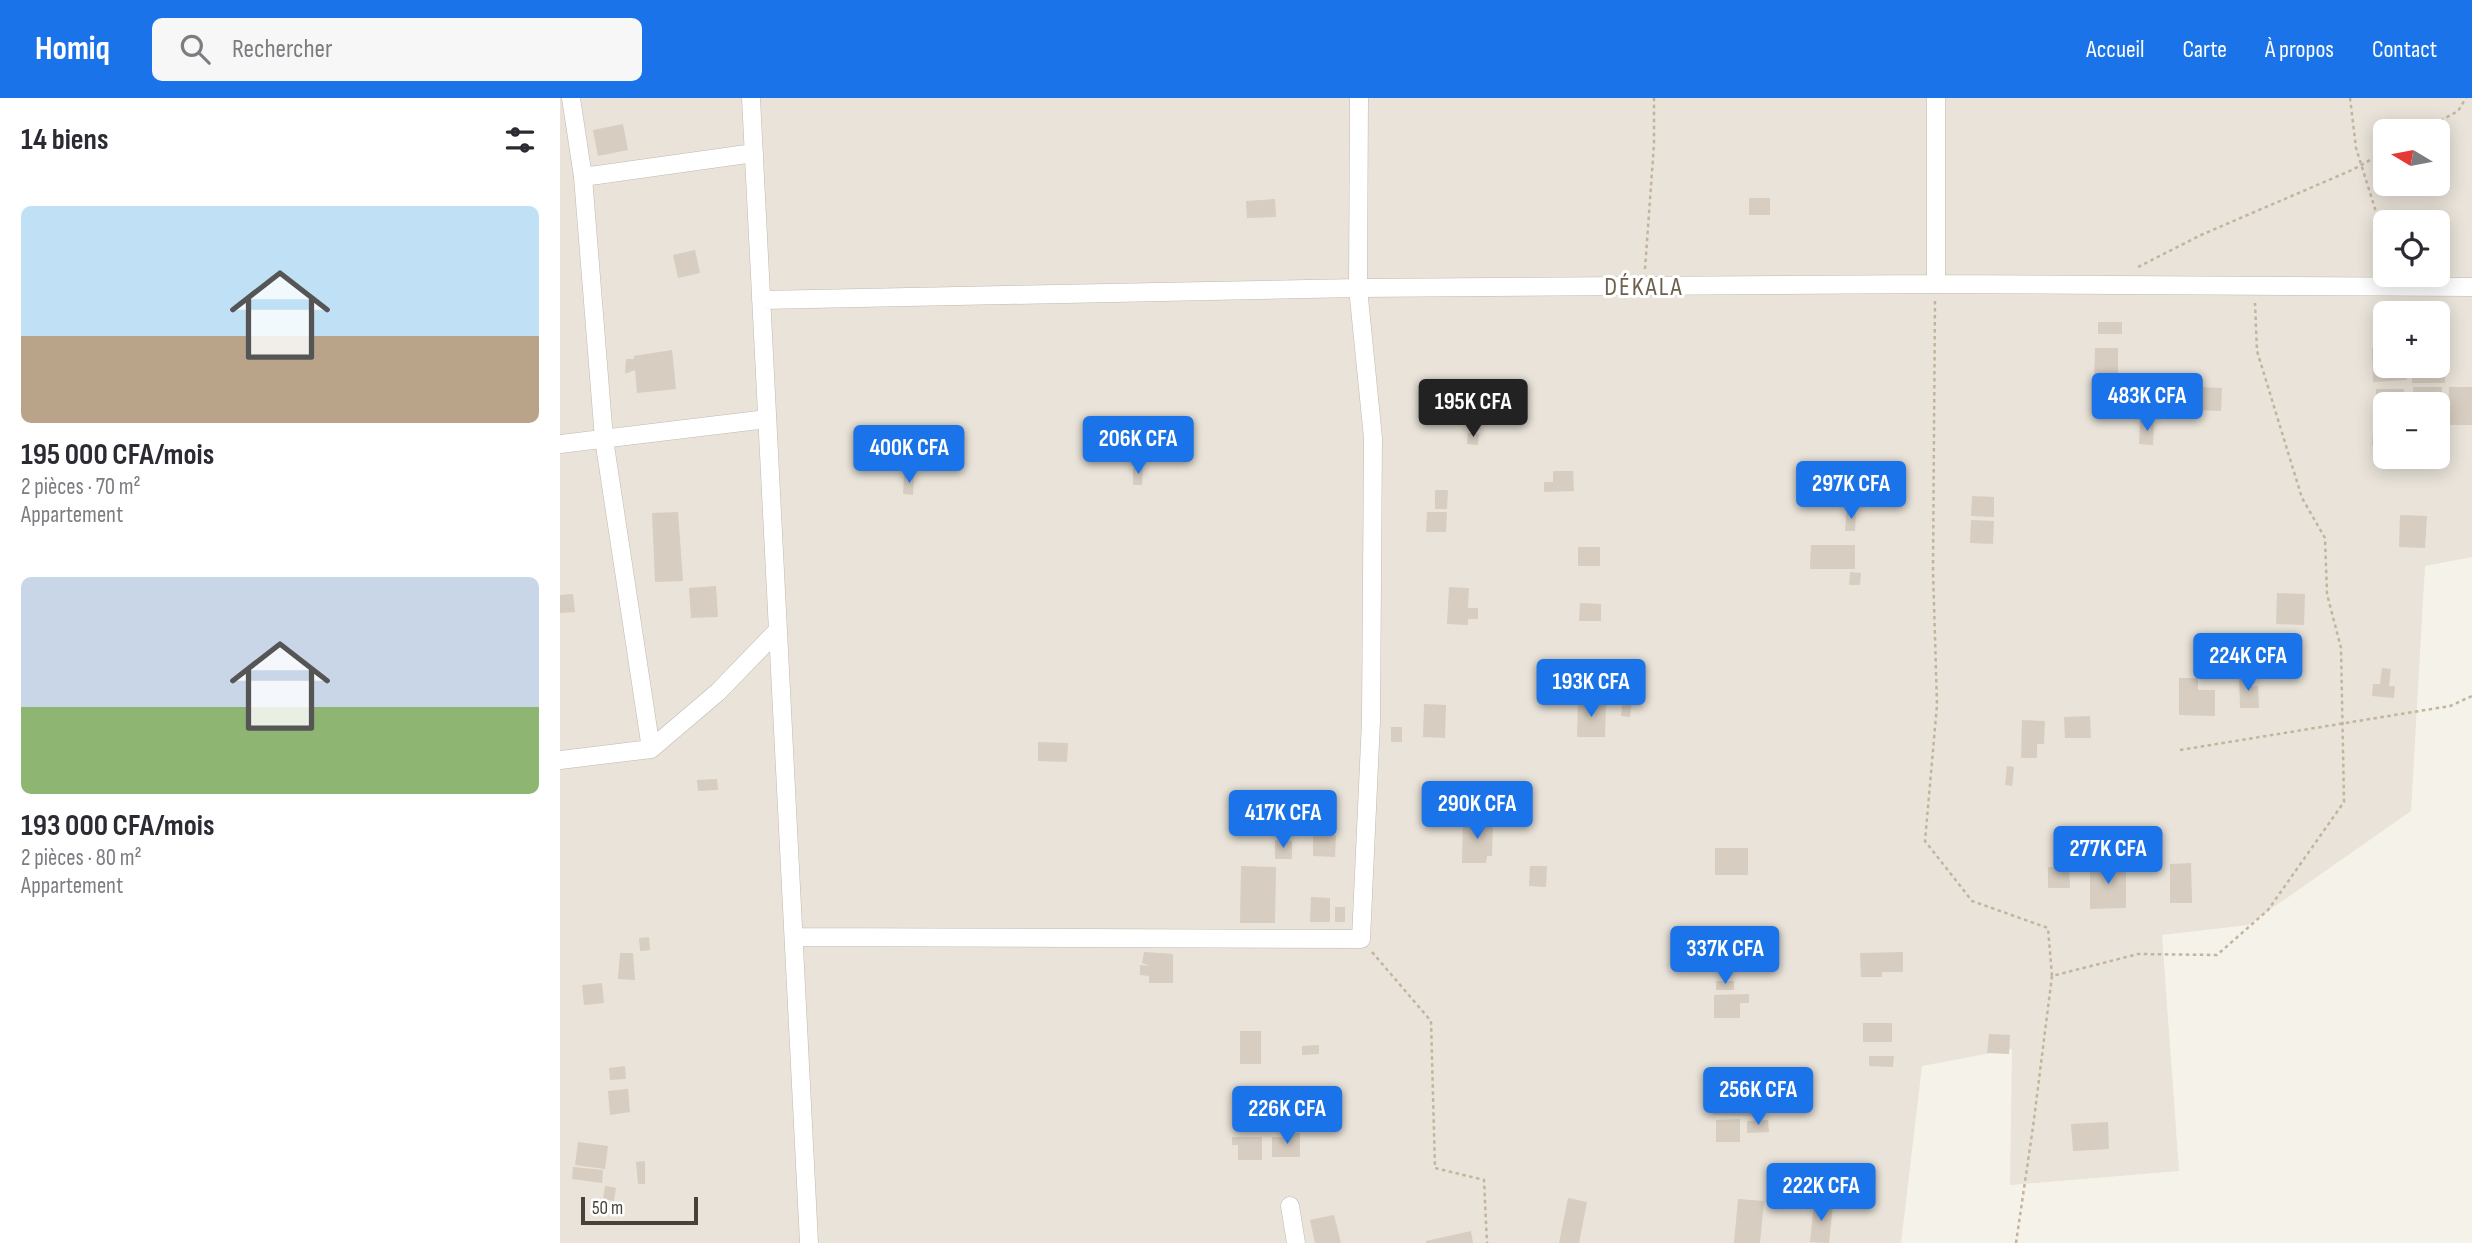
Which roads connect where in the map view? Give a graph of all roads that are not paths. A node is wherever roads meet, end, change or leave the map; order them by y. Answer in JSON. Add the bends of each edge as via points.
{"nodes":[{"id":1,"x":571,"y":98,"type":"edge"},
{"id":2,"x":751,"y":98,"type":"edge"},
{"id":3,"x":1359,"y":98,"type":"edge"},
{"id":4,"x":1936,"y":98,"type":"edge"},
{"id":5,"x":754,"y":153,"type":"junction"},
{"id":6,"x":583,"y":177,"type":"junction"},
{"id":7,"x":1936,"y":284,"type":"junction"},
{"id":8,"x":2472,"y":287,"type":"edge"},
{"id":9,"x":1358,"y":288,"type":"junction"},
{"id":10,"x":761,"y":300,"type":"junction"},
{"id":11,"x":768,"y":419,"type":"junction"},
{"id":12,"x":604,"y":439,"type":"junction"},
{"id":13,"x":560,"y":444,"type":"edge"},
{"id":14,"x":778,"y":630,"type":"junction"},
{"id":15,"x":651,"y":749,"type":"junction"},
{"id":16,"x":560,"y":760,"type":"edge"},
{"id":17,"x":794,"y":937,"type":"junction"},
{"id":18,"x":1290,"y":1206,"type":"dead end"},
{"id":19,"x":809,"y":1243,"type":"edge"},
{"id":20,"x":1296,"y":1243,"type":"edge"}],
"edges":[{"from":1,"to":6,"type":"street"},
{"from":2,"to":5,"type":"street"},
{"from":3,"to":9,"type":"street"},
{"from":4,"to":7,"type":"street"},
{"from":5,"to":6,"type":"street"},
{"from":5,"to":10,"type":"street"},
{"from":6,"to":12,"type":"street"},
{"from":7,"to":8,"type":"street"},
{"from":7,"to":9,"type":"street"},
{"from":9,"to":10,"type":"street"},
{"from":9,"to":17,"type":"street","via":[[1373,438],[1371,721],[1361,939]]},
{"from":10,"to":11,"type":"street"},
{"from":11,"to":12,"type":"street"},
{"from":11,"to":14,"type":"street"},
{"from":12,"to":13,"type":"street"},
{"from":12,"to":15,"type":"street"},
{"from":14,"to":15,"type":"street","via":[[719,692]]},
{"from":14,"to":17,"type":"street"},
{"from":15,"to":16,"type":"street"},
{"from":17,"to":19,"type":"street"},
{"from":18,"to":20,"type":"street"}]}
